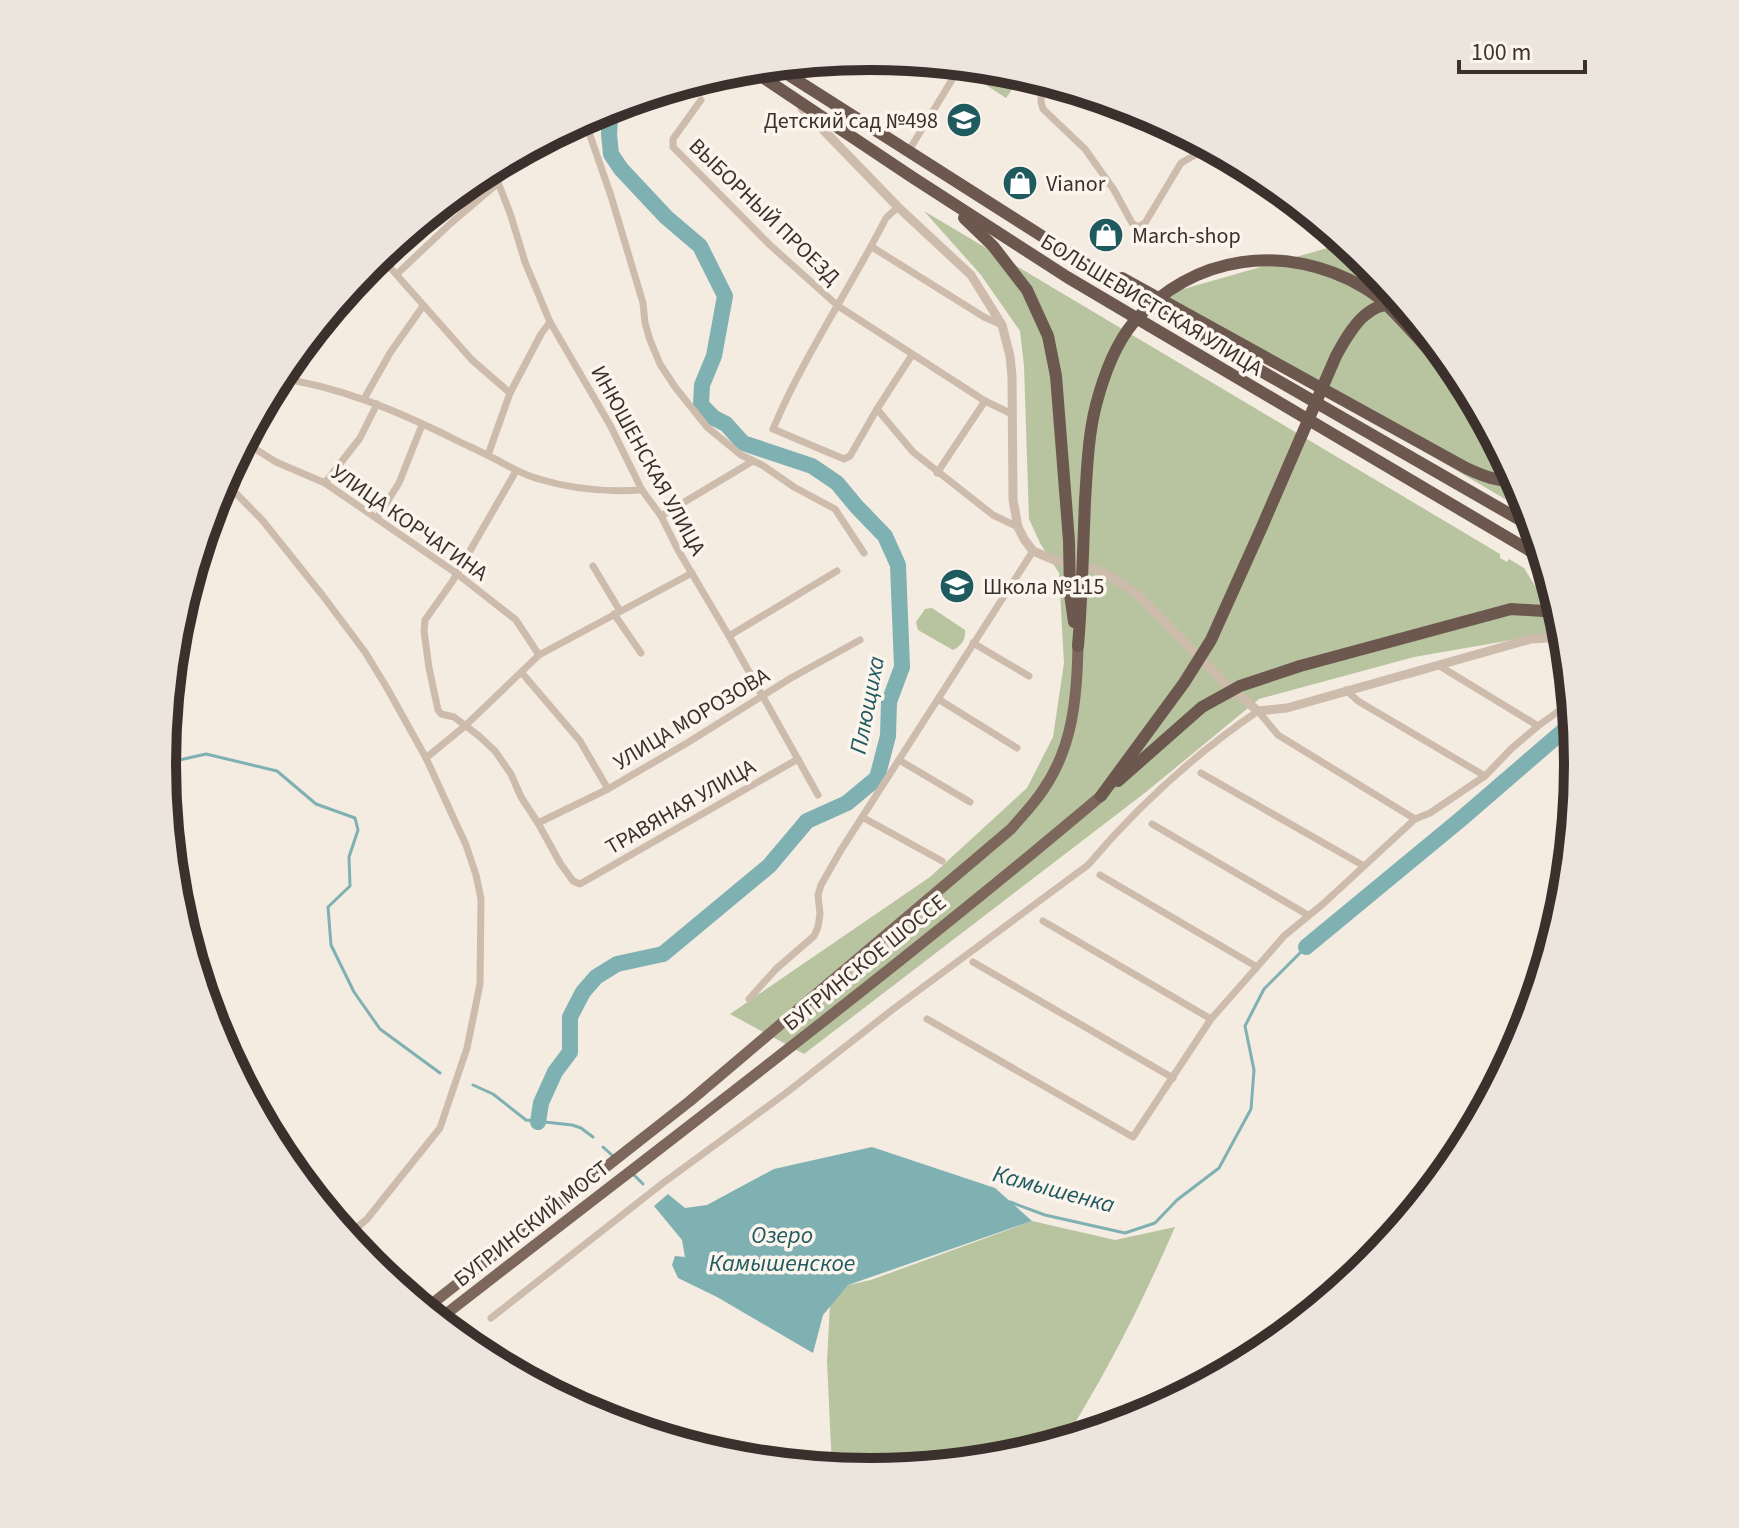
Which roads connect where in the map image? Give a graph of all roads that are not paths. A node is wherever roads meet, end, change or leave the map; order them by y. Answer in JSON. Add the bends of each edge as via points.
{"nodes":[{"id":1,"x":788,"y":75,"type":"edge"},
{"id":2,"x":955,"y":75,"type":"edge"},
{"id":3,"x":764,"y":78,"type":"edge"},
{"id":4,"x":1041,"y":92,"type":"edge"},
{"id":5,"x":790,"y":96,"type":"junction"},
{"id":6,"x":701,"y":100,"type":"dead end"},
{"id":7,"x":588,"y":130,"type":"edge"},
{"id":8,"x":908,"y":152,"type":"junction"},
{"id":9,"x":1198,"y":153,"type":"edge"},
{"id":10,"x":497,"y":179,"type":"edge"},
{"id":11,"x":498,"y":183,"type":"junction"},
{"id":12,"x":939,"y":194,"type":"junction"},
{"id":13,"x":898,"y":207,"type":"junction"},
{"id":14,"x":1028,"y":227,"type":"junction"},
{"id":15,"x":872,"y":247,"type":"junction"},
{"id":16,"x":388,"y":265,"type":"edge"},
{"id":17,"x":397,"y":274,"type":"junction"},
{"id":18,"x":1390,"y":305,"type":"edge"},
{"id":19,"x":423,"y":306,"type":"junction"},
{"id":20,"x":838,"y":306,"type":"junction"},
{"id":21,"x":550,"y":322,"type":"junction"},
{"id":22,"x":1002,"y":325,"type":"junction"},
{"id":23,"x":1408,"y":328,"type":"edge"},
{"id":24,"x":912,"y":355,"type":"junction"},
{"id":25,"x":291,"y":380,"type":"edge"},
{"id":26,"x":510,"y":393,"type":"junction"},
{"id":27,"x":364,"y":399,"type":"junction"},
{"id":28,"x":985,"y":401,"type":"junction"},
{"id":29,"x":377,"y":404,"type":"junction"},
{"id":30,"x":877,"y":409,"type":"junction"},
{"id":31,"x":1012,"y":414,"type":"junction"},
{"id":32,"x":422,"y":425,"type":"junction"},
{"id":33,"x":252,"y":447,"type":"edge"},
{"id":34,"x":488,"y":455,"type":"junction"},
{"id":35,"x":753,"y":461,"type":"junction"},
{"id":36,"x":516,"y":471,"type":"junction"},
{"id":37,"x":937,"y":473,"type":"junction"},
{"id":38,"x":1503,"y":481,"type":"edge"},
{"id":39,"x":325,"y":483,"type":"junction"},
{"id":40,"x":232,"y":489,"type":"edge"},
{"id":41,"x":642,"y":490,"type":"junction"},
{"id":42,"x":661,"y":516,"type":"junction"},
{"id":43,"x":377,"y":518,"type":"junction"},
{"id":44,"x":1519,"y":519,"type":"edge"},
{"id":45,"x":1018,"y":527,"type":"junction"},
{"id":46,"x":1033,"y":551,"type":"junction"},
{"id":47,"x":1530,"y":551,"type":"edge"},
{"id":48,"x":864,"y":553,"type":"dead end"},
{"id":49,"x":593,"y":566,"type":"dead end"},
{"id":50,"x":837,"y":571,"type":"dead end"},
{"id":51,"x":456,"y":573,"type":"junction"},
{"id":52,"x":692,"y":573,"type":"junction"},
{"id":53,"x":1076,"y":594,"type":"junction"},
{"id":54,"x":1546,"y":611,"type":"edge"},
{"id":55,"x":617,"y":613,"type":"junction"},
{"id":56,"x":729,"y":636,"type":"junction"},
{"id":57,"x":1552,"y":638,"type":"edge"},
{"id":58,"x":860,"y":640,"type":"dead end"},
{"id":59,"x":973,"y":643,"type":"junction"},
{"id":60,"x":1078,"y":646,"type":"joint"},
{"id":61,"x":641,"y":653,"type":"dead end"},
{"id":62,"x":539,"y":655,"type":"junction"},
{"id":63,"x":1438,"y":665,"type":"junction"},
{"id":64,"x":522,"y":673,"type":"junction"},
{"id":65,"x":1029,"y":676,"type":"dead end"},
{"id":66,"x":1346,"y":690,"type":"junction"},
{"id":67,"x":762,"y":696,"type":"junction"},
{"id":68,"x":938,"y":699,"type":"junction"},
{"id":69,"x":1561,"y":709,"type":"edge"},
{"id":70,"x":1258,"y":711,"type":"junction"},
{"id":71,"x":465,"y":726,"type":"junction"},
{"id":72,"x":1538,"y":726,"type":"junction"},
{"id":73,"x":1017,"y":748,"type":"dead end"},
{"id":74,"x":426,"y":758,"type":"junction"},
{"id":75,"x":798,"y":759,"type":"junction"},
{"id":76,"x":899,"y":760,"type":"junction"},
{"id":77,"x":1201,"y":773,"type":"dead end"},
{"id":78,"x":1485,"y":776,"type":"junction"},
{"id":79,"x":608,"y":789,"type":"junction"},
{"id":80,"x":818,"y":795,"type":"dead end"},
{"id":81,"x":1101,"y":796,"type":"junction"},
{"id":82,"x":970,"y":802,"type":"dead end"},
{"id":83,"x":862,"y":817,"type":"junction"},
{"id":84,"x":1415,"y":819,"type":"junction"},
{"id":85,"x":538,"y":823,"type":"junction"},
{"id":86,"x":1152,"y":824,"type":"dead end"},
{"id":87,"x":942,"y":861,"type":"dead end"},
{"id":88,"x":1364,"y":866,"type":"junction"},
{"id":89,"x":1100,"y":875,"type":"dead end"},
{"id":90,"x":1308,"y":915,"type":"junction"},
{"id":91,"x":1043,"y":921,"type":"dead end"},
{"id":92,"x":973,"y":962,"type":"dead end"},
{"id":93,"x":1257,"y":967,"type":"junction"},
{"id":94,"x":749,"y":999,"type":"dead end"},
{"id":95,"x":927,"y":1019,"type":"dead end"},
{"id":96,"x":1211,"y":1019,"type":"junction"},
{"id":97,"x":1173,"y":1078,"type":"junction"},
{"id":98,"x":649,"y":1156,"type":"joint"},
{"id":99,"x":355,"y":1229,"type":"edge"},
{"id":100,"x":433,"y":1303,"type":"edge"},
{"id":101,"x":446,"y":1314,"type":"edge"},
{"id":102,"x":491,"y":1318,"type":"dead end"}],
"edges":[{"from":1,"to":8,"type":"highway","name":"БОЛЬШЕВИСТСКАЯ УЛИЦА"},
{"from":2,"to":8,"type":"street"},
{"from":3,"to":5,"type":"highway","name":"БОЛЬШЕВИСТСКАЯ УЛИЦА"},
{"from":4,"to":9,"type":"street","via":[[1043,109],[1085,149],[1132,223],[1145,223],[1181,163]]},
{"from":5,"to":12,"type":"highway","name":"БОЛЬШЕВИСТСКАЯ УЛИЦА"},
{"from":5,"to":13,"type":"street"},
{"from":6,"to":20,"type":"street","name":"ВЫБОРНЫЙ ПРОЕЗД","via":[[673,139],[673,147]]},
{"from":7,"to":35,"type":"street","via":[[660,364],[707,427]]},
{"from":8,"to":14,"type":"highway","name":"БОЛЬШЕВИСТСКАЯ УЛИЦА"},
{"from":10,"to":11,"type":"street","name":"ИНЮШЕНСКАЯ УЛИЦА"},
{"from":11,"to":17,"type":"street"},
{"from":11,"to":21,"type":"street","name":"ИНЮШЕНСКАЯ УЛИЦА"},
{"from":12,"to":47,"type":"highway","name":"БОЛЬШЕВИСТСКАЯ УЛИЦА","via":[[1067,277]]},
{"from":12,"to":53,"type":"highway","via":[[993,246],[1027,290],[1048,336]]},
{"from":13,"to":15,"type":"street","via":[[886,218]]},
{"from":13,"to":22,"type":"street","via":[[971,275]]},
{"from":14,"to":38,"type":"highway","via":[[1466,468]]},
{"from":14,"to":44,"type":"highway","name":"БОЛЬШЕВИСТСКАЯ УЛИЦА","via":[[1268,375]]},
{"from":15,"to":20,"type":"street"},
{"from":15,"to":22,"type":"street"},
{"from":16,"to":17,"type":"street"},
{"from":17,"to":19,"type":"street"},
{"from":18,"to":81,"type":"highway","via":[[1370,312],[1351,329],[1211,640]]},
{"from":19,"to":26,"type":"street"},
{"from":19,"to":27,"type":"street"},
{"from":20,"to":24,"type":"street"},
{"from":20,"to":30,"type":"street","via":[[773,429],[844,459]]},
{"from":21,"to":26,"type":"street"},
{"from":21,"to":41,"type":"street","name":"ИНЮШЕНСКАЯ УЛИЦА"},
{"from":22,"to":31,"type":"street","via":[[1011,366]]},
{"from":23,"to":53,"type":"highway","via":[[1366,288],[1329,270],[1293,261],[1255,259],[1219,266],[1157,298],[1131,325],[1109,365],[1095,408]]},
{"from":24,"to":28,"type":"street"},
{"from":24,"to":30,"type":"street"},
{"from":25,"to":27,"type":"street"},
{"from":26,"to":34,"type":"street"},
{"from":27,"to":29,"type":"street"},
{"from":28,"to":31,"type":"street"},
{"from":28,"to":37,"type":"street"},
{"from":29,"to":32,"type":"street"},
{"from":29,"to":39,"type":"street","via":[[360,438]]},
{"from":30,"to":37,"type":"street"},
{"from":31,"to":45,"type":"street"},
{"from":32,"to":34,"type":"street"},
{"from":32,"to":43,"type":"street","via":[[399,483]]},
{"from":33,"to":39,"type":"street","name":"УЛИЦА КОРЧАГИНА"},
{"from":34,"to":36,"type":"street"},
{"from":35,"to":42,"type":"street"},
{"from":35,"to":48,"type":"street","via":[[835,509]]},
{"from":36,"to":41,"type":"street","via":[[571,486]]},
{"from":36,"to":51,"type":"street"},
{"from":37,"to":45,"type":"street"},
{"from":39,"to":43,"type":"street","name":"УЛИЦА КОРЧАГИНА"},
{"from":40,"to":74,"type":"street","via":[[365,652]]},
{"from":41,"to":42,"type":"street","name":"ИНЮШЕНСКАЯ УЛИЦА"},
{"from":42,"to":52,"type":"street","name":"ИНЮШЕНСКАЯ УЛИЦА"},
{"from":43,"to":51,"type":"street","name":"УЛИЦА КОРЧАГИНА"},
{"from":45,"to":46,"type":"street"},
{"from":46,"to":59,"type":"street"},
{"from":46,"to":70,"type":"street","via":[[1105,573],[1137,594]]},
{"from":49,"to":55,"type":"street"},
{"from":50,"to":56,"type":"street"},
{"from":51,"to":62,"type":"street","name":"УЛИЦА КОРЧАГИНА","via":[[516,620]]},
{"from":51,"to":71,"type":"street","via":[[425,620],[424,631],[438,710]]},
{"from":52,"to":55,"type":"street"},
{"from":52,"to":56,"type":"street","name":"ИНЮШЕНСКАЯ УЛИЦА"},
{"from":53,"to":60,"type":"highway"},
{"from":54,"to":81,"type":"highway","via":[[1511,609],[1240,686],[1202,707]]},
{"from":55,"to":61,"type":"street"},
{"from":55,"to":62,"type":"street"},
{"from":56,"to":67,"type":"street","name":"ИНЮШЕНСКАЯ УЛИЦА"},
{"from":57,"to":63,"type":"street"},
{"from":58,"to":67,"type":"street","name":"УЛИЦА МОРОЗОВА"},
{"from":59,"to":65,"type":"street"},
{"from":59,"to":68,"type":"street"},
{"from":60,"to":100,"type":"main road","via":[[1074,713],[1063,755],[1043,791],[1011,829],[690,1101]]},
{"from":62,"to":64,"type":"street"},
{"from":63,"to":66,"type":"street"},
{"from":63,"to":72,"type":"street"},
{"from":64,"to":71,"type":"street"},
{"from":64,"to":79,"type":"street","via":[[580,741]]},
{"from":66,"to":70,"type":"street"},
{"from":66,"to":78,"type":"street"},
{"from":67,"to":75,"type":"street","name":"ИНЮШЕНСКАЯ УЛИЦА"},
{"from":67,"to":79,"type":"street","name":"УЛИЦА МОРОЗОВА"},
{"from":68,"to":73,"type":"street"},
{"from":68,"to":76,"type":"street"},
{"from":69,"to":72,"type":"street"},
{"from":70,"to":84,"type":"street","via":[[1278,735]]},
{"from":70,"to":102,"type":"street","via":[[1138,810],[1088,865]]},
{"from":71,"to":74,"type":"street"},
{"from":71,"to":85,"type":"street","via":[[495,751]]},
{"from":72,"to":78,"type":"street"},
{"from":74,"to":99,"type":"street","via":[[476,875],[481,899],[480,984],[467,1048],[440,1128]]},
{"from":75,"to":80,"type":"street","name":"ИНЮШЕНСКАЯ УЛИЦА"},
{"from":75,"to":85,"type":"street","name":"ТРАВЯНАЯ УЛИЦА","via":[[580,884],[560,863]]},
{"from":76,"to":82,"type":"street"},
{"from":76,"to":83,"type":"street"},
{"from":77,"to":88,"type":"street"},
{"from":78,"to":84,"type":"street"},
{"from":79,"to":85,"type":"street","name":"УЛИЦА МОРОЗОВА"},
{"from":81,"to":98,"type":"main road","name":"БУГРИНСКОЕ ШОССЕ"},
{"from":83,"to":87,"type":"street"},
{"from":83,"to":94,"type":"street","via":[[821,885],[814,936]]},
{"from":84,"to":88,"type":"street"},
{"from":86,"to":90,"type":"street"},
{"from":88,"to":90,"type":"street"},
{"from":89,"to":93,"type":"street"},
{"from":90,"to":93,"type":"street"},
{"from":91,"to":96,"type":"street"},
{"from":92,"to":97,"type":"street"},
{"from":93,"to":96,"type":"street"},
{"from":95,"to":97,"type":"street","via":[[1133,1137]]},
{"from":96,"to":97,"type":"street"},
{"from":98,"to":101,"type":"main road","name":"БУГРИНСКИЙ МОСТ"}]}
